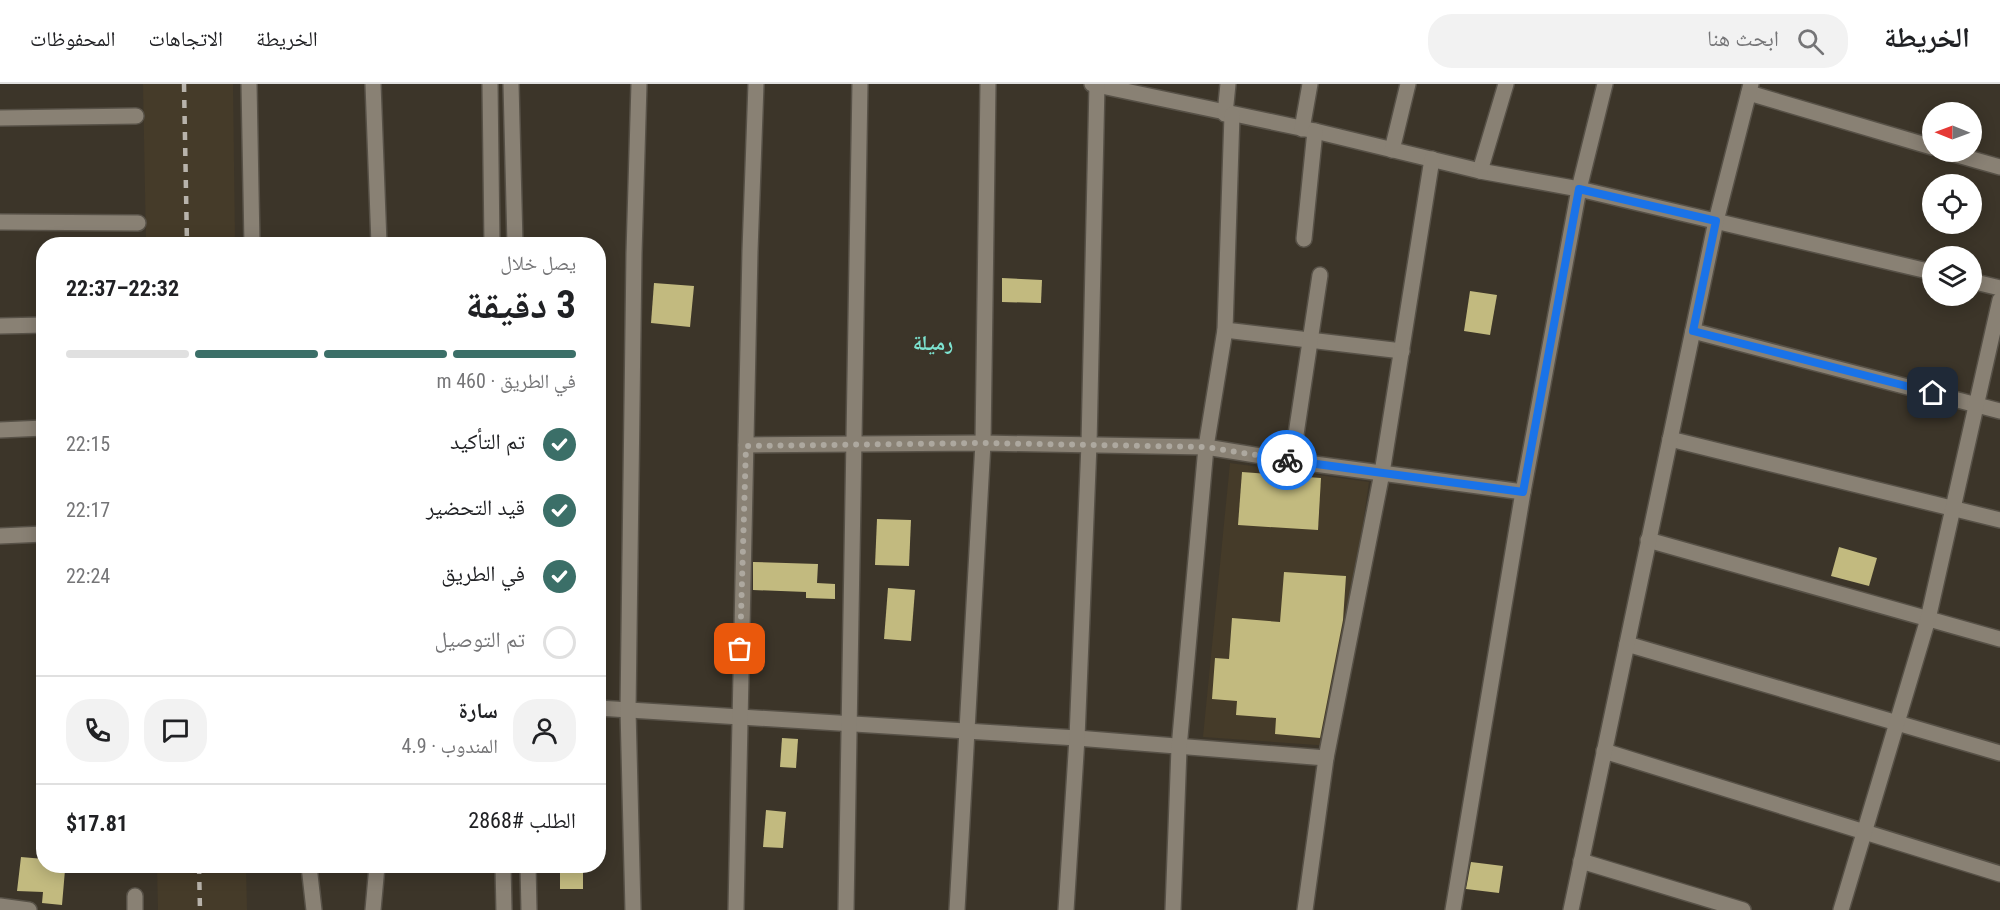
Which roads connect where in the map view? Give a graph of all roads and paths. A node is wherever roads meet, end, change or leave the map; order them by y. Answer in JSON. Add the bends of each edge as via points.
{"nodes":[{"id":1,"x":249,"y":84,"type":"edge"},
{"id":2,"x":373,"y":84,"type":"edge"},
{"id":3,"x":490,"y":84,"type":"edge"},
{"id":4,"x":511,"y":84,"type":"edge"},
{"id":5,"x":639,"y":84,"type":"edge"},
{"id":6,"x":756,"y":84,"type":"edge"},
{"id":7,"x":860,"y":84,"type":"edge"},
{"id":8,"x":988,"y":84,"type":"edge"},
{"id":9,"x":1095,"y":84,"type":"edge"},
{"id":10,"x":1228,"y":84,"type":"edge"},
{"id":11,"x":1310,"y":84,"type":"edge"},
{"id":12,"x":1407,"y":84,"type":"edge"},
{"id":13,"x":1506,"y":84,"type":"edge"},
{"id":14,"x":1605,"y":84,"type":"edge"},
{"id":15,"x":1750,"y":88,"type":"edge"},
{"id":16,"x":1228,"y":114,"type":"junction"},
{"id":17,"x":136,"y":116,"type":"dead end"},
{"id":18,"x":0,"y":118,"type":"edge"},
{"id":19,"x":1309,"y":130,"type":"junction"},
{"id":20,"x":1922,"y":144,"type":"edge"},
{"id":21,"x":1392,"y":150,"type":"junction"},
{"id":22,"x":1432,"y":159,"type":"junction"},
{"id":23,"x":1982,"y":162,"type":"edge"},
{"id":24,"x":2000,"y":167,"type":"edge"},
{"id":25,"x":1480,"y":171,"type":"junction"},
{"id":26,"x":1579,"y":189,"type":"junction"},
{"id":27,"x":1716,"y":221,"type":"junction"},
{"id":28,"x":0,"y":222,"type":"edge"},
{"id":29,"x":138,"y":222,"type":"dead end"},
{"id":30,"x":252,"y":237,"type":"edge"},
{"id":31,"x":379,"y":237,"type":"edge"},
{"id":32,"x":492,"y":237,"type":"edge"},
{"id":33,"x":515,"y":237,"type":"edge"},
{"id":34,"x":1304,"y":239,"type":"dead end"},
{"id":35,"x":1922,"y":270,"type":"edge"},
{"id":36,"x":1320,"y":274,"type":"dead end"},
{"id":37,"x":1982,"y":284,"type":"edge"},
{"id":38,"x":2000,"y":288,"type":"edge"},
{"id":39,"x":2000,"y":300,"type":"edge"},
{"id":40,"x":36,"y":325,"type":"edge"},
{"id":41,"x":0,"y":326,"type":"edge"},
{"id":42,"x":1225,"y":330,"type":"junction"},
{"id":43,"x":1693,"y":331,"type":"junction"},
{"id":44,"x":1310,"y":340,"type":"junction"},
{"id":45,"x":1402,"y":351,"type":"junction"},
{"id":46,"x":1977,"y":405,"type":"junction"},
{"id":47,"x":2000,"y":411,"type":"edge"},
{"id":48,"x":36,"y":428,"type":"edge"},
{"id":49,"x":0,"y":430,"type":"edge"},
{"id":50,"x":1670,"y":439,"type":"junction"},
{"id":51,"x":854,"y":443,"type":"junction"},
{"id":52,"x":983,"y":443,"type":"junction"},
{"id":53,"x":1089,"y":444,"type":"junction"},
{"id":54,"x":746,"y":446,"type":"junction"},
{"id":55,"x":1206,"y":447,"type":"junction"},
{"id":56,"x":1292,"y":461,"type":"junction"},
{"id":57,"x":1382,"y":473,"type":"junction"},
{"id":58,"x":1523,"y":492,"type":"junction"},
{"id":59,"x":1953,"y":508,"type":"junction"},
{"id":60,"x":2000,"y":520,"type":"edge"},
{"id":61,"x":36,"y":534,"type":"edge"},
{"id":62,"x":0,"y":536,"type":"edge"},
{"id":63,"x":1648,"y":540,"type":"junction"},
{"id":64,"x":1928,"y":619,"type":"junction"},
{"id":65,"x":2000,"y":639,"type":"edge"},
{"id":66,"x":1627,"y":644,"type":"junction"},
{"id":67,"x":606,"y":709,"type":"edge"},
{"id":68,"x":628,"y":710,"type":"junction"},
{"id":69,"x":739,"y":717,"type":"junction"},
{"id":70,"x":1897,"y":723,"type":"junction"},
{"id":71,"x":849,"y":724,"type":"junction"},
{"id":72,"x":967,"y":731,"type":"junction"},
{"id":73,"x":1077,"y":738,"type":"junction"},
{"id":74,"x":1179,"y":748,"type":"junction"},
{"id":75,"x":1604,"y":751,"type":"junction"},
{"id":76,"x":2000,"y":753,"type":"edge"},
{"id":77,"x":1326,"y":758,"type":"junction"},
{"id":78,"x":1864,"y":832,"type":"junction"},
{"id":79,"x":1581,"y":861,"type":"junction"},
{"id":80,"x":310,"y":873,"type":"edge"},
{"id":81,"x":376,"y":873,"type":"edge"},
{"id":82,"x":503,"y":873,"type":"edge"},
{"id":83,"x":528,"y":873,"type":"edge"},
{"id":84,"x":2000,"y":874,"type":"edge"},
{"id":85,"x":0,"y":906,"type":"edge"},
{"id":86,"x":29,"y":910,"type":"edge"},
{"id":87,"x":314,"y":910,"type":"edge"},
{"id":88,"x":373,"y":910,"type":"edge"},
{"id":89,"x":504,"y":910,"type":"edge"},
{"id":90,"x":529,"y":910,"type":"edge"},
{"id":91,"x":633,"y":910,"type":"edge"},
{"id":92,"x":736,"y":910,"type":"edge"},
{"id":93,"x":846,"y":910,"type":"edge"},
{"id":94,"x":957,"y":910,"type":"edge"},
{"id":95,"x":1066,"y":910,"type":"edge"},
{"id":96,"x":1173,"y":910,"type":"edge"},
{"id":97,"x":1305,"y":910,"type":"edge"},
{"id":98,"x":1453,"y":910,"type":"edge"},
{"id":99,"x":1571,"y":910,"type":"edge"},
{"id":100,"x":1743,"y":910,"type":"edge"},
{"id":101,"x":1841,"y":910,"type":"edge"}],
"edges":[{"from":1,"to":30,"type":"street"},
{"from":2,"to":31,"type":"street"},
{"from":3,"to":32,"type":"street"},
{"from":4,"to":33,"type":"street"},
{"from":5,"to":68,"type":"street"},
{"from":6,"to":54,"type":"street"},
{"from":7,"to":51,"type":"street"},
{"from":8,"to":52,"type":"street"},
{"from":9,"to":16,"type":"street"},
{"from":9,"to":53,"type":"street"},
{"from":10,"to":16,"type":"street"},
{"from":11,"to":19,"type":"street"},
{"from":12,"to":21,"type":"street"},
{"from":13,"to":25,"type":"street"},
{"from":14,"to":26,"type":"street"},
{"from":15,"to":20,"type":"street"},
{"from":15,"to":27,"type":"street"},
{"from":16,"to":19,"type":"street"},
{"from":16,"to":42,"type":"street"},
{"from":17,"to":18,"type":"street"},
{"from":19,"to":21,"type":"street"},
{"from":19,"to":34,"type":"street"},
{"from":21,"to":22,"type":"street"},
{"from":22,"to":25,"type":"street"},
{"from":22,"to":45,"type":"street"},
{"from":23,"to":24,"type":"street"},
{"from":25,"to":26,"type":"street"},
{"from":26,"to":27,"type":"street"},
{"from":26,"to":58,"type":"street"},
{"from":27,"to":35,"type":"street"},
{"from":27,"to":43,"type":"street"},
{"from":28,"to":29,"type":"street"},
{"from":36,"to":44,"type":"street"},
{"from":37,"to":38,"type":"street"},
{"from":39,"to":46,"type":"street"},
{"from":40,"to":41,"type":"street"},
{"from":42,"to":44,"type":"street"},
{"from":42,"to":55,"type":"street"},
{"from":43,"to":46,"type":"street"},
{"from":43,"to":50,"type":"street"},
{"from":44,"to":45,"type":"street"},
{"from":44,"to":56,"type":"street"},
{"from":45,"to":57,"type":"street"},
{"from":46,"to":47,"type":"street"},
{"from":46,"to":59,"type":"street"},
{"from":48,"to":49,"type":"street"},
{"from":50,"to":59,"type":"street"},
{"from":50,"to":63,"type":"street"},
{"from":51,"to":52,"type":"street"},
{"from":51,"to":54,"type":"street"},
{"from":51,"to":71,"type":"street"},
{"from":52,"to":53,"type":"street"},
{"from":52,"to":72,"type":"street"},
{"from":53,"to":55,"type":"street"},
{"from":53,"to":73,"type":"street"},
{"from":54,"to":69,"type":"street"},
{"from":55,"to":56,"type":"street"},
{"from":55,"to":74,"type":"street"},
{"from":56,"to":57,"type":"street"},
{"from":57,"to":58,"type":"street"},
{"from":57,"to":77,"type":"street"},
{"from":58,"to":98,"type":"street"},
{"from":59,"to":60,"type":"street"},
{"from":59,"to":64,"type":"street"},
{"from":61,"to":62,"type":"street"},
{"from":63,"to":64,"type":"street"},
{"from":63,"to":66,"type":"street"},
{"from":64,"to":65,"type":"street"},
{"from":64,"to":70,"type":"street"},
{"from":66,"to":70,"type":"street"},
{"from":66,"to":75,"type":"street"},
{"from":67,"to":68,"type":"street"},
{"from":68,"to":69,"type":"street"},
{"from":68,"to":91,"type":"street"},
{"from":69,"to":71,"type":"street"},
{"from":69,"to":92,"type":"street"},
{"from":70,"to":76,"type":"street"},
{"from":70,"to":78,"type":"street"},
{"from":71,"to":72,"type":"street"},
{"from":71,"to":93,"type":"street"},
{"from":72,"to":73,"type":"street"},
{"from":72,"to":94,"type":"street"},
{"from":73,"to":74,"type":"street"},
{"from":73,"to":95,"type":"street"},
{"from":74,"to":77,"type":"street"},
{"from":74,"to":96,"type":"street"},
{"from":75,"to":78,"type":"street"},
{"from":75,"to":79,"type":"street"},
{"from":77,"to":97,"type":"street"},
{"from":78,"to":84,"type":"street"},
{"from":78,"to":101,"type":"street"},
{"from":79,"to":99,"type":"street"},
{"from":79,"to":100,"type":"street"},
{"from":80,"to":87,"type":"street"},
{"from":81,"to":88,"type":"street"},
{"from":82,"to":89,"type":"street"},
{"from":83,"to":90,"type":"street"},
{"from":85,"to":86,"type":"street"}]}
